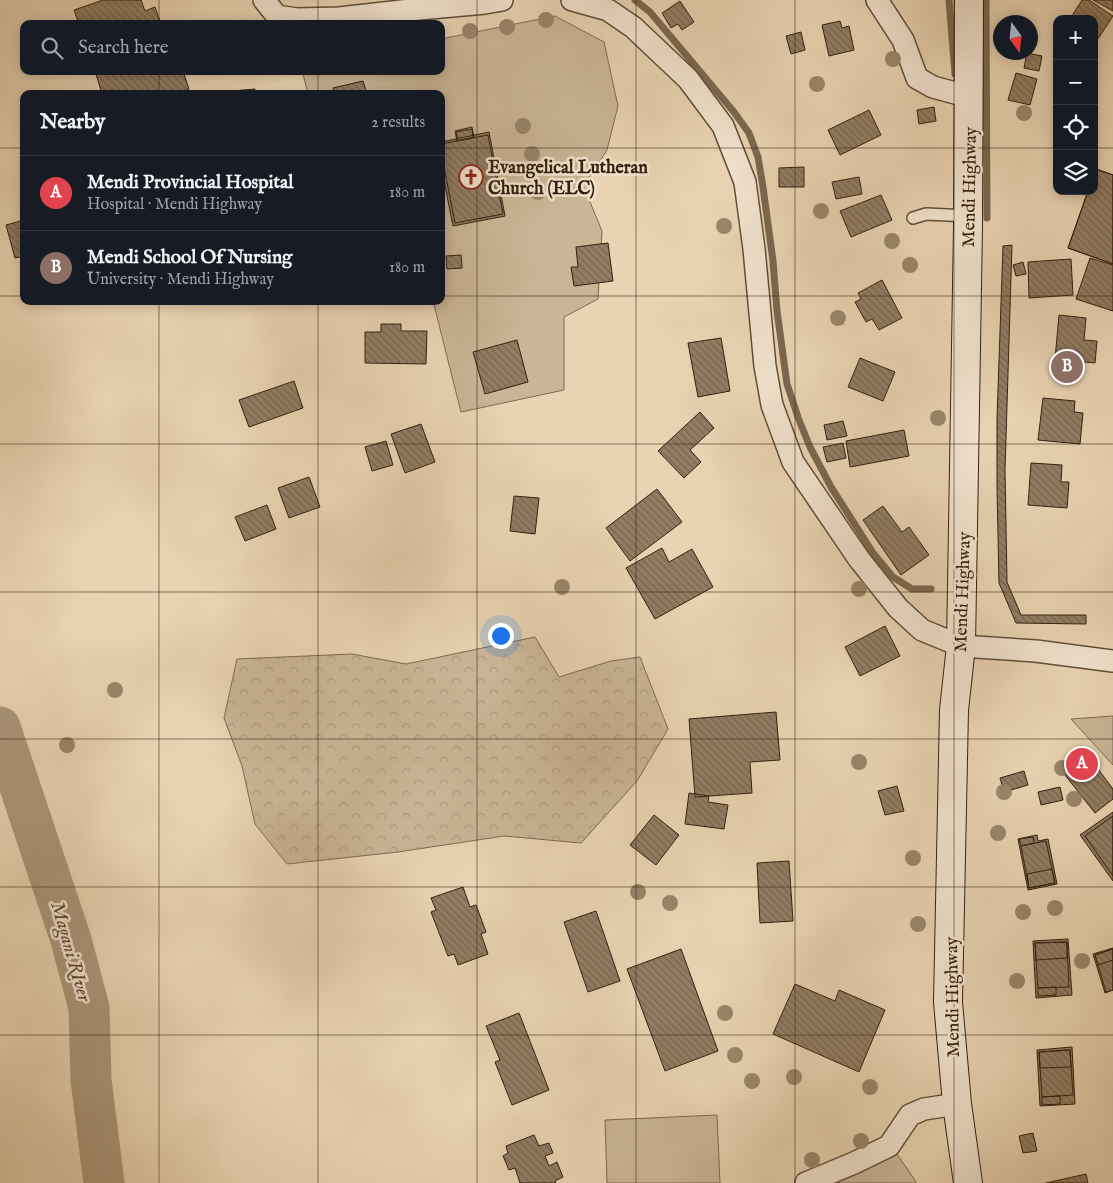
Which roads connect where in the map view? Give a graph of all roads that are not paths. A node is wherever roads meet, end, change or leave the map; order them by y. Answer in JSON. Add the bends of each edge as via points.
{"nodes":[{"id":1,"x":264,"y":0,"type":"edge"},
{"id":2,"x":502,"y":0,"type":"edge"},
{"id":3,"x":572,"y":0,"type":"edge"},
{"id":4,"x":877,"y":0,"type":"edge"},
{"id":5,"x":969,"y":0,"type":"edge"},
{"id":6,"x":970,"y":97,"type":"junction"},
{"id":7,"x":968,"y":216,"type":"junction"},
{"id":8,"x":913,"y":218,"type":"dead end"},
{"id":9,"x":961,"y":646,"type":"junction"},
{"id":10,"x":1113,"y":661,"type":"edge"},
{"id":11,"x":956,"y":1104,"type":"junction"},
{"id":12,"x":806,"y":1183,"type":"edge"},
{"id":13,"x":968,"y":1183,"type":"edge"}],
"edges":[{"from":1,"to":2,"type":"street","via":[[277,16],[297,19],[339,18]]},
{"from":3,"to":9,"type":"street","via":[[608,10],[633,27],[688,79],[722,126],[745,182],[765,366],[772,405],[793,462],[859,559],[898,608],[922,630]]},
{"from":4,"to":6,"type":"street","via":[[903,40],[918,78],[933,87]]},
{"from":5,"to":6,"type":"main road","name":"Mendi Highway"},
{"from":6,"to":7,"type":"main road","name":"Mendi Highway"},
{"from":7,"to":8,"type":"lane","via":[[926,214]]},
{"from":7,"to":9,"type":"main road","name":"Mendi Highway"},
{"from":9,"to":10,"type":"street"},
{"from":9,"to":11,"type":"main road","name":"Mendi Highway","via":[[954,710],[948,1002]]},
{"from":11,"to":12,"type":"street","via":[[924,1109],[910,1115],[889,1146]]},
{"from":11,"to":13,"type":"main road","name":"Mendi Highway"}]}
